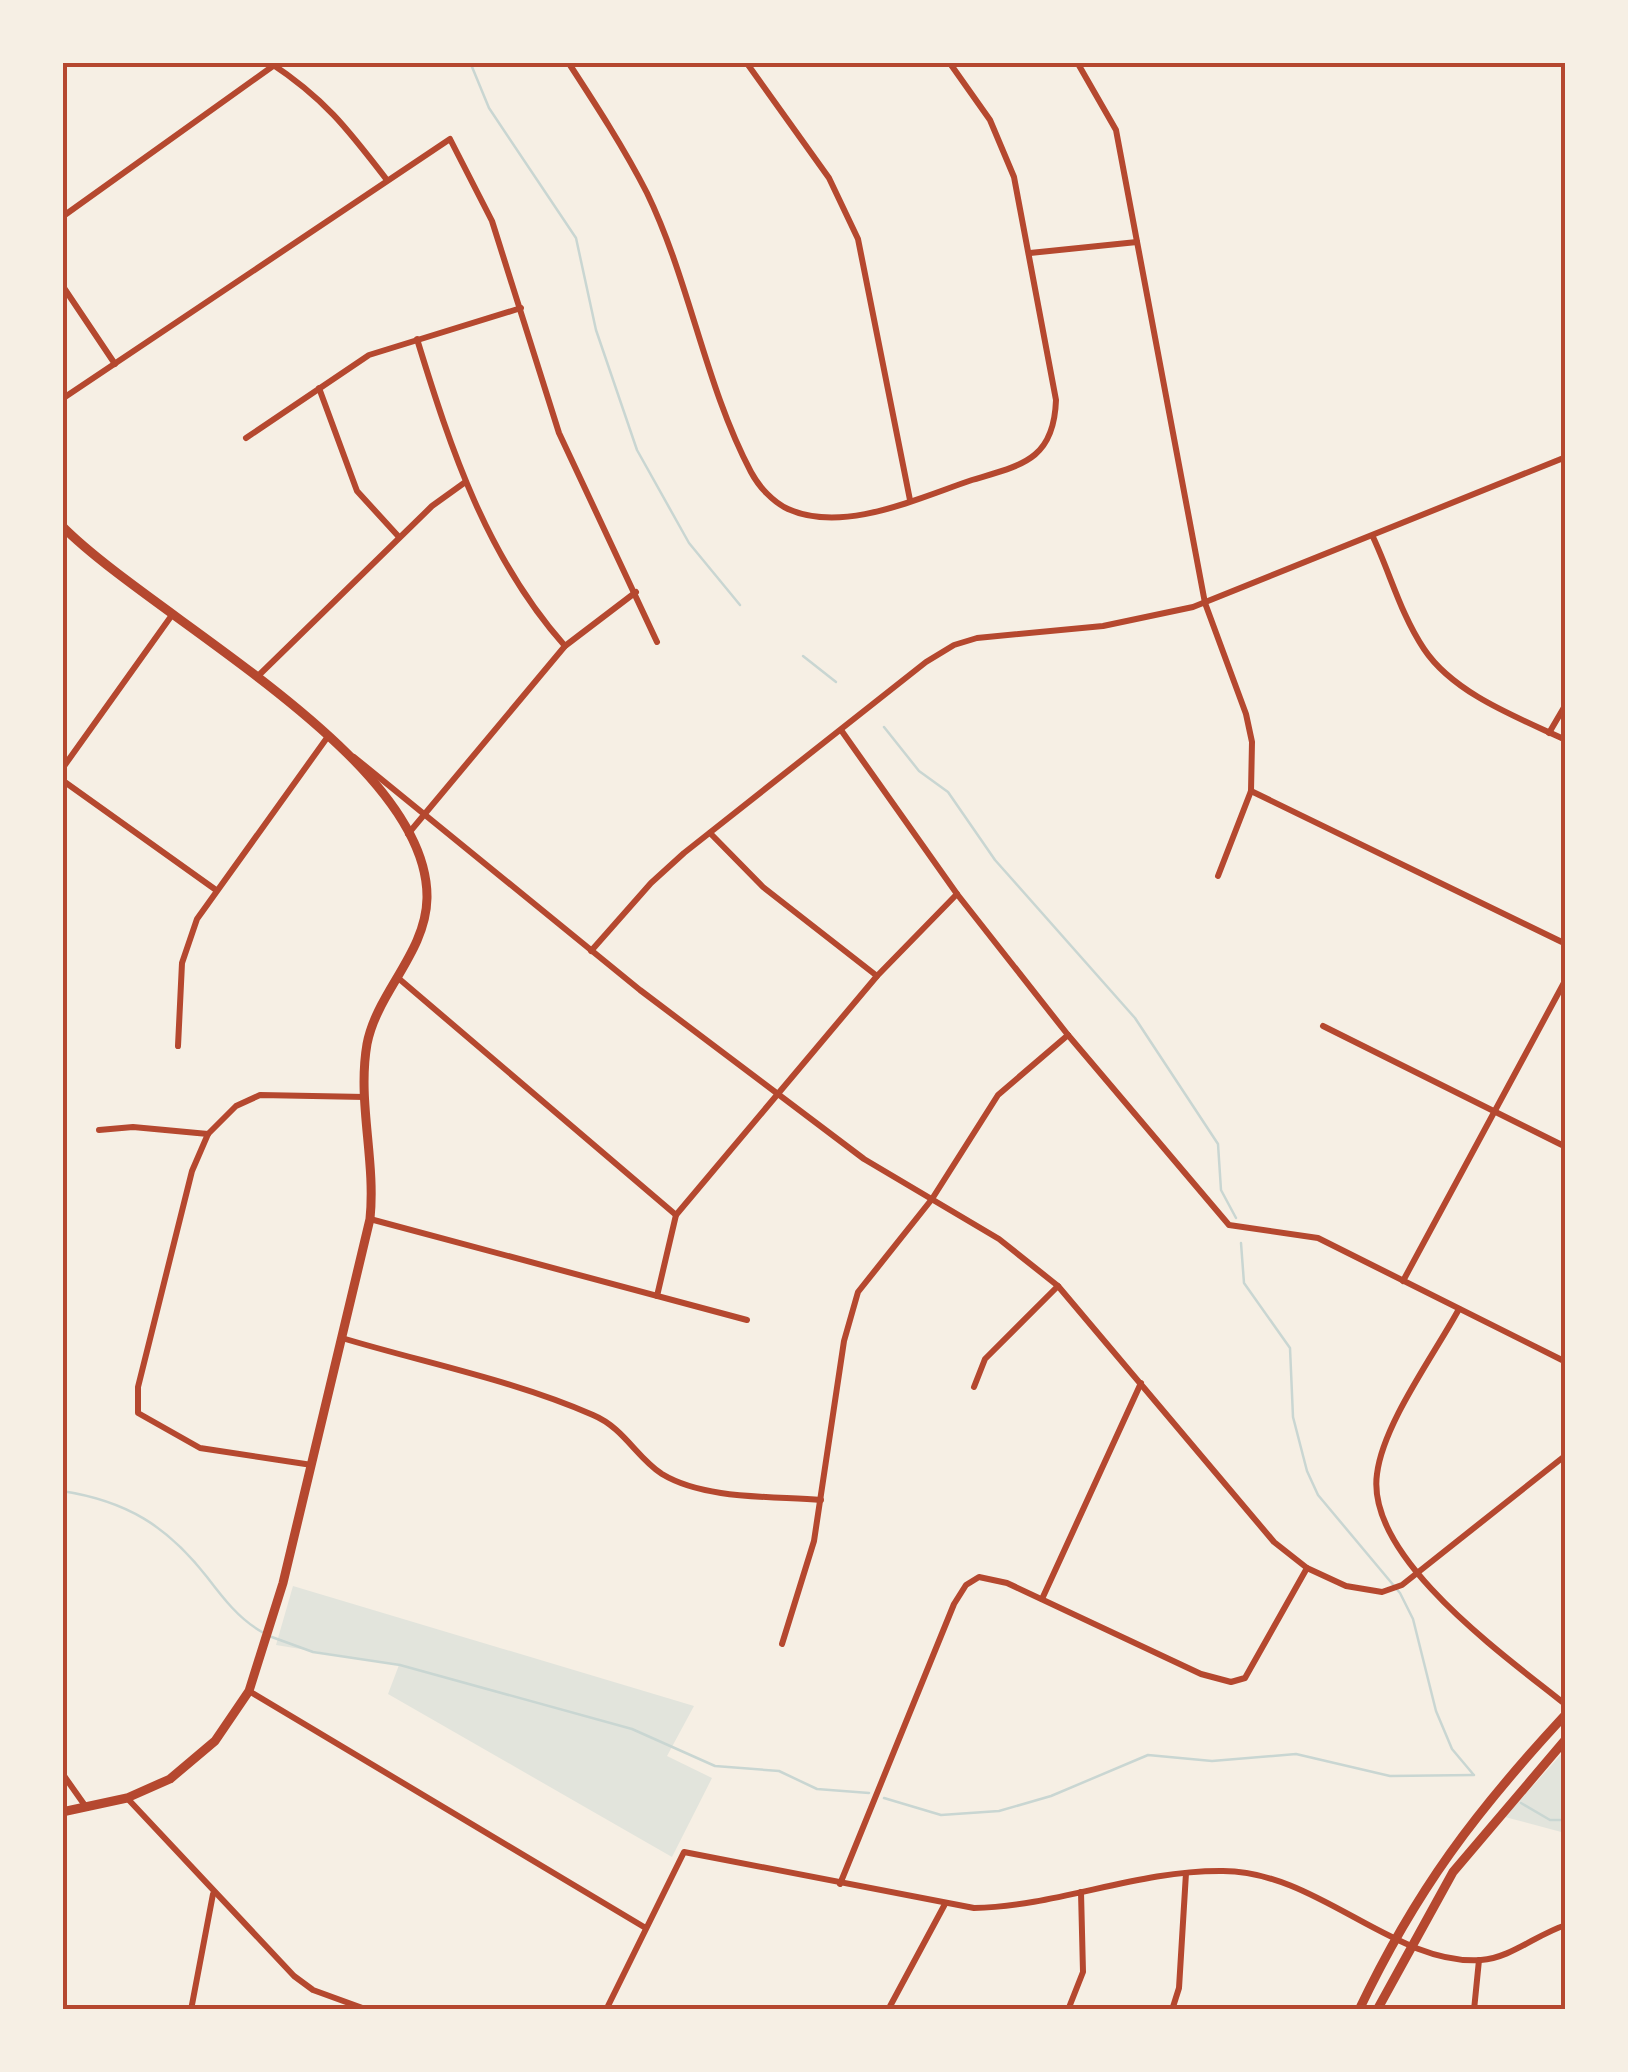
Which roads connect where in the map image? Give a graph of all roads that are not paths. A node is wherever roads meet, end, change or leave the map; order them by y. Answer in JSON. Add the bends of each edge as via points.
{"nodes":[{"id":1,"x":568,"y":62,"type":"edge"},
{"id":2,"x":746,"y":62,"type":"edge"},
{"id":3,"x":949,"y":62,"type":"edge"},
{"id":4,"x":1076,"y":62,"type":"edge"},
{"id":5,"x":271,"y":64,"type":"edge"},
{"id":6,"x":387,"y":180,"type":"junction"},
{"id":7,"x":62,"y":218,"type":"edge"},
{"id":8,"x":1136,"y":242,"type":"junction"},
{"id":9,"x":1030,"y":253,"type":"junction"},
{"id":10,"x":62,"y":285,"type":"edge"},
{"id":11,"x":522,"y":308,"type":"junction"},
{"id":12,"x":417,"y":339,"type":"junction"},
{"id":13,"x":115,"y":364,"type":"junction"},
{"id":14,"x":319,"y":388,"type":"junction"},
{"id":15,"x":62,"y":399,"type":"edge"},
{"id":16,"x":246,"y":438,"type":"dead end"},
{"id":17,"x":1566,"y":457,"type":"edge"},
{"id":18,"x":464,"y":484,"type":"junction"},
{"id":19,"x":910,"y":500,"type":"junction"},
{"id":20,"x":62,"y":526,"type":"edge"},
{"id":21,"x":1373,"y":536,"type":"junction"},
{"id":22,"x":399,"y":538,"type":"junction"},
{"id":23,"x":636,"y":592,"type":"junction"},
{"id":24,"x":1205,"y":603,"type":"junction"},
{"id":25,"x":172,"y":616,"type":"junction"},
{"id":26,"x":656,"y":642,"type":"dead end"},
{"id":27,"x":565,"y":646,"type":"junction"},
{"id":28,"x":258,"y":677,"type":"junction"},
{"id":29,"x":1566,"y":704,"type":"edge"},
{"id":30,"x":841,"y":730,"type":"junction"},
{"id":31,"x":1549,"y":732,"type":"junction"},
{"id":32,"x":330,"y":734,"type":"junction"},
{"id":33,"x":1566,"y":740,"type":"edge"},
{"id":34,"x":352,"y":756,"type":"junction"},
{"id":35,"x":62,"y":769,"type":"edge"},
{"id":36,"x":62,"y":780,"type":"edge"},
{"id":37,"x":1251,"y":790,"type":"junction"},
{"id":38,"x":426,"y":812,"type":"junction"},
{"id":39,"x":710,"y":833,"type":"junction"},
{"id":40,"x":408,"y":834,"type":"junction"},
{"id":41,"x":1218,"y":876,"type":"dead end"},
{"id":42,"x":216,"y":890,"type":"junction"},
{"id":43,"x":957,"y":894,"type":"junction"},
{"id":44,"x":1566,"y":944,"type":"edge"},
{"id":45,"x":592,"y":951,"type":"junction"},
{"id":46,"x":877,"y":976,"type":"junction"},
{"id":47,"x":396,"y":977,"type":"junction"},
{"id":48,"x":1566,"y":979,"type":"edge"},
{"id":49,"x":1323,"y":1026,"type":"dead end"},
{"id":50,"x":1068,"y":1035,"type":"junction"},
{"id":51,"x":178,"y":1046,"type":"dead end"},
{"id":52,"x":780,"y":1094,"type":"junction"},
{"id":53,"x":365,"y":1098,"type":"junction"},
{"id":54,"x":1493,"y":1111,"type":"junction"},
{"id":55,"x":98,"y":1130,"type":"dead end"},
{"id":56,"x":208,"y":1134,"type":"junction"},
{"id":57,"x":1566,"y":1148,"type":"edge"},
{"id":58,"x":932,"y":1199,"type":"junction"},
{"id":59,"x":676,"y":1215,"type":"junction"},
{"id":60,"x":370,"y":1218,"type":"junction"},
{"id":61,"x":1403,"y":1281,"type":"junction"},
{"id":62,"x":1058,"y":1286,"type":"junction"},
{"id":63,"x":657,"y":1296,"type":"junction"},
{"id":64,"x":1459,"y":1309,"type":"junction"},
{"id":65,"x":747,"y":1320,"type":"dead end"},
{"id":66,"x":342,"y":1338,"type":"junction"},
{"id":67,"x":1566,"y":1362,"type":"edge"},
{"id":68,"x":1141,"y":1384,"type":"junction"},
{"id":69,"x":974,"y":1386,"type":"dead end"},
{"id":70,"x":1566,"y":1454,"type":"edge"},
{"id":71,"x":312,"y":1464,"type":"junction"},
{"id":72,"x":821,"y":1500,"type":"junction"},
{"id":73,"x":1308,"y":1568,"type":"junction"},
{"id":74,"x":1418,"y":1575,"type":"junction"},
{"id":75,"x":1042,"y":1599,"type":"junction"},
{"id":76,"x":782,"y":1644,"type":"dead end"},
{"id":77,"x":249,"y":1691,"type":"junction"},
{"id":78,"x":1566,"y":1705,"type":"edge"},
{"id":79,"x":1566,"y":1714,"type":"edge"},
{"id":80,"x":1566,"y":1739,"type":"edge"},
{"id":81,"x":62,"y":1772,"type":"edge"},
{"id":82,"x":127,"y":1798,"type":"junction"},
{"id":83,"x":86,"y":1807,"type":"junction"},
{"id":84,"x":62,"y":1812,"type":"edge"},
{"id":85,"x":1186,"y":1873,"type":"junction"},
{"id":86,"x":840,"y":1884,"type":"junction"},
{"id":87,"x":213,"y":1892,"type":"junction"},
{"id":88,"x":1082,"y":1892,"type":"junction"},
{"id":89,"x":945,"y":1904,"type":"junction"},
{"id":90,"x":1566,"y":1925,"type":"edge"},
{"id":91,"x":644,"y":1927,"type":"junction"},
{"id":92,"x":1395,"y":1936,"type":"junction"},
{"id":93,"x":1412,"y":1942,"type":"junction"},
{"id":94,"x":1480,"y":1960,"type":"junction"},
{"id":95,"x":191,"y":2010,"type":"edge"},
{"id":96,"x":368,"y":2010,"type":"edge"},
{"id":97,"x":606,"y":2010,"type":"edge"},
{"id":98,"x":888,"y":2010,"type":"edge"},
{"id":99,"x":1068,"y":2010,"type":"edge"},
{"id":100,"x":1172,"y":2010,"type":"edge"},
{"id":101,"x":1359,"y":2010,"type":"edge"},
{"id":102,"x":1377,"y":2010,"type":"edge"},
{"id":103,"x":1474,"y":2010,"type":"edge"}],
"edges":[{"from":1,"to":19,"type":"street","via":[[646,192],[674,254],[758,483],[784,507],[827,518]]},
{"from":2,"to":19,"type":"street","via":[[847,208]]},
{"from":3,"to":9,"type":"street","via":[[1004,148]]},
{"from":4,"to":8,"type":"street","via":[[1116,130]]},
{"from":5,"to":6,"type":"street","via":[[341,119]]},
{"from":5,"to":7,"type":"street"},
{"from":6,"to":11,"type":"street","via":[[450,139],[492,221]]},
{"from":6,"to":13,"type":"street"},
{"from":8,"to":9,"type":"street"},
{"from":8,"to":24,"type":"street"},
{"from":9,"to":19,"type":"street","via":[[1056,400],[1048,440],[1021,465]]},
{"from":10,"to":13,"type":"street"},
{"from":11,"to":12,"type":"street"},
{"from":11,"to":23,"type":"street","via":[[559,433]]},
{"from":12,"to":14,"type":"street","via":[[369,355]]},
{"from":12,"to":18,"type":"street"},
{"from":13,"to":15,"type":"street"},
{"from":14,"to":16,"type":"street"},
{"from":14,"to":22,"type":"street","via":[[357,491]]},
{"from":17,"to":21,"type":"street"},
{"from":18,"to":22,"type":"street"},
{"from":18,"to":27,"type":"street","via":[[531,609]]},
{"from":20,"to":25,"type":"main road"},
{"from":21,"to":24,"type":"street"},
{"from":21,"to":31,"type":"street","via":[[1430,658],[1453,680]]},
{"from":22,"to":28,"type":"street"},
{"from":23,"to":26,"type":"street"},
{"from":23,"to":27,"type":"street"},
{"from":24,"to":30,"type":"street","via":[[1103,626],[964,641],[926,662]]},
{"from":24,"to":37,"type":"street","via":[[1246,714]]},
{"from":25,"to":28,"type":"main road"},
{"from":25,"to":35,"type":"street"},
{"from":27,"to":38,"type":"street"},
{"from":28,"to":32,"type":"main road"},
{"from":29,"to":31,"type":"street"},
{"from":30,"to":39,"type":"street"},
{"from":30,"to":43,"type":"street"},
{"from":31,"to":33,"type":"street"},
{"from":32,"to":34,"type":"main road"},
{"from":32,"to":42,"type":"street"},
{"from":34,"to":38,"type":"street"},
{"from":34,"to":40,"type":"main road"},
{"from":36,"to":42,"type":"street"},
{"from":37,"to":41,"type":"street"},
{"from":37,"to":44,"type":"street"},
{"from":38,"to":40,"type":"street"},
{"from":38,"to":45,"type":"street"},
{"from":39,"to":45,"type":"street","via":[[658,876]]},
{"from":39,"to":46,"type":"street","via":[[763,888]]},
{"from":40,"to":47,"type":"main road","via":[[424,874],[426,912]]},
{"from":42,"to":51,"type":"street","via":[[185,948]]},
{"from":43,"to":46,"type":"street"},
{"from":43,"to":50,"type":"street"},
{"from":45,"to":52,"type":"street"},
{"from":46,"to":52,"type":"street"},
{"from":47,"to":53,"type":"main road","via":[[368,1040]]},
{"from":47,"to":59,"type":"street"},
{"from":48,"to":54,"type":"street"},
{"from":49,"to":54,"type":"street"},
{"from":50,"to":58,"type":"street","via":[[998,1095]]},
{"from":50,"to":61,"type":"street","via":[[1229,1225],[1318,1238]]},
{"from":52,"to":58,"type":"street","via":[[864,1159]]},
{"from":52,"to":59,"type":"street"},
{"from":53,"to":56,"type":"street","via":[[260,1095],[236,1106]]},
{"from":53,"to":60,"type":"main road","via":[[374,1170]]},
{"from":54,"to":57,"type":"street"},
{"from":54,"to":61,"type":"street"},
{"from":55,"to":56,"type":"street"},
{"from":56,"to":71,"type":"street","via":[[192,1171],[136,1405],[150,1422],[188,1444]]},
{"from":58,"to":62,"type":"street","via":[[999,1239]]},
{"from":58,"to":72,"type":"street","via":[[851,1308]]},
{"from":59,"to":63,"type":"street"},
{"from":60,"to":63,"type":"street"},
{"from":60,"to":66,"type":"main road"},
{"from":61,"to":64,"type":"street"},
{"from":62,"to":68,"type":"street"},
{"from":62,"to":69,"type":"street","via":[[985,1359]]},
{"from":63,"to":65,"type":"street"},
{"from":64,"to":67,"type":"street"},
{"from":64,"to":74,"type":"street","via":[[1385,1446],[1376,1476],[1378,1507]]},
{"from":66,"to":71,"type":"main road"},
{"from":66,"to":72,"type":"street","via":[[597,1416],[653,1466],[683,1482]]},
{"from":68,"to":73,"type":"street","via":[[1257,1524]]},
{"from":68,"to":75,"type":"street"},
{"from":70,"to":74,"type":"street"},
{"from":71,"to":77,"type":"main road"},
{"from":72,"to":76,"type":"street"},
{"from":73,"to":74,"type":"street","via":[[1365,1591],[1382,1592]]},
{"from":73,"to":75,"type":"street","via":[[1245,1678],[1231,1682]]},
{"from":74,"to":78,"type":"street","via":[[1472,1630]]},
{"from":75,"to":86,"type":"street","via":[[979,1577],[966,1585]]},
{"from":77,"to":82,"type":"main road","via":[[200,1756]]},
{"from":77,"to":91,"type":"street"},
{"from":79,"to":92,"type":"main road","via":[[1468,1824]]},
{"from":80,"to":93,"type":"main road","via":[[1485,1830]]},
{"from":81,"to":83,"type":"street"},
{"from":82,"to":83,"type":"main road"},
{"from":82,"to":87,"type":"street"},
{"from":83,"to":84,"type":"main road"},
{"from":85,"to":88,"type":"street"},
{"from":85,"to":92,"type":"street","via":[[1224,1870],[1278,1879]]},
{"from":85,"to":100,"type":"street"},
{"from":86,"to":89,"type":"street"},
{"from":86,"to":91,"type":"street","via":[[684,1852]]},
{"from":87,"to":95,"type":"street"},
{"from":87,"to":96,"type":"street","via":[[302,1983]]},
{"from":88,"to":89,"type":"street","via":[[1018,1907]]},
{"from":88,"to":99,"type":"street","via":[[1083,1972]]},
{"from":89,"to":98,"type":"street"},
{"from":90,"to":94,"type":"street"},
{"from":91,"to":97,"type":"street"},
{"from":92,"to":93,"type":"street"},
{"from":92,"to":101,"type":"main road"},
{"from":93,"to":94,"type":"street","via":[[1445,1958]]},
{"from":93,"to":102,"type":"main road"},
{"from":94,"to":103,"type":"street"}]}
